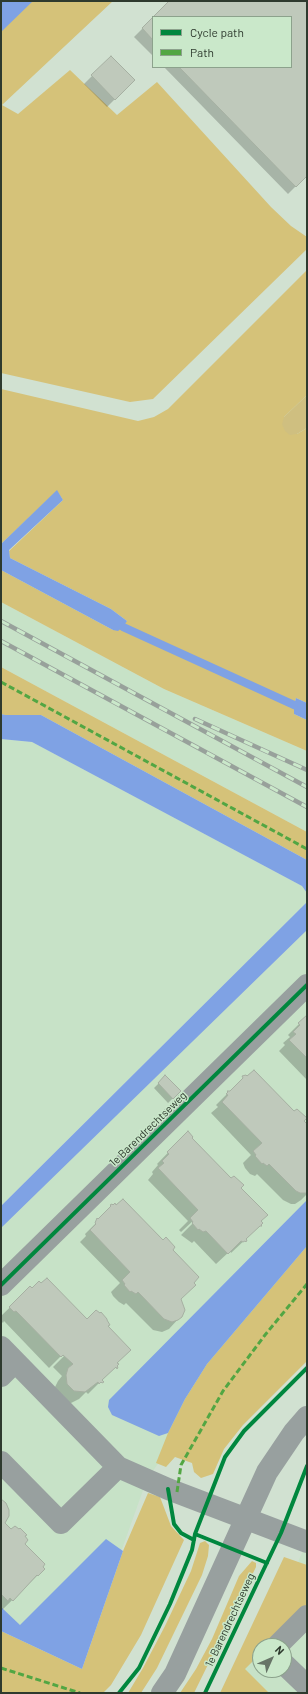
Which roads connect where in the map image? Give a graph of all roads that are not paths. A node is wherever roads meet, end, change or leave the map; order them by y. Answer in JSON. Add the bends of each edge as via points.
{"nodes":[{"id":1,"x":307,"y":985,"type":"edge"},
{"id":2,"x":1,"y":1285,"type":"edge"},
{"id":3,"x":6,"y":1362,"type":"edge"},
{"id":4,"x":307,"y":1417,"type":"edge"},
{"id":5,"x":1,"y":1462,"type":"edge"},
{"id":6,"x":118,"y":1467,"type":"junction"},
{"id":7,"x":244,"y":1519,"type":"junction"},
{"id":8,"x":307,"y":1542,"type":"edge"},
{"id":9,"x":307,"y":1616,"type":"edge"},
{"id":10,"x":285,"y":1638,"type":"edge"},
{"id":11,"x":292,"y":1672,"type":"edge"},
{"id":12,"x":307,"y":1686,"type":"edge"},
{"id":13,"x":162,"y":1693,"type":"edge"}],
"edges":[{"from":1,"to":2,"type":"street","name":"1e Barendrechtseweg"},
{"from":3,"to":6,"type":"street"},
{"from":4,"to":7,"type":"street","via":[[267,1472]]},
{"from":5,"to":6,"type":"street","via":[[60,1523]]},
{"from":6,"to":7,"type":"street"},
{"from":7,"to":8,"type":"street"},
{"from":7,"to":13,"type":"street","via":[[175,1674]]},
{"from":9,"to":10,"type":"street"},
{"from":11,"to":12,"type":"street"}]}
